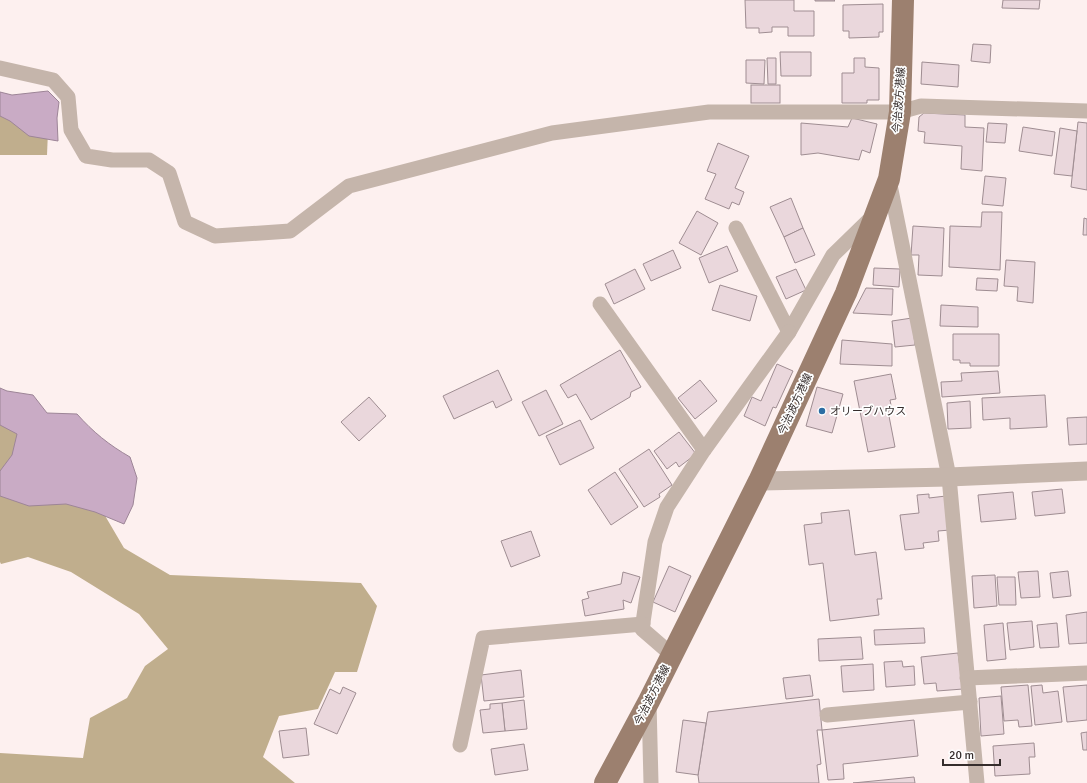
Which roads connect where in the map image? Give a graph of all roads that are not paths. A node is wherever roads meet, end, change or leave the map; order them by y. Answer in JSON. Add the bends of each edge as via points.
{"nodes":[{"id":1,"x":903,"y":0,"type":"edge"},
{"id":2,"x":0,"y":68,"type":"edge"},
{"id":3,"x":1087,"y":111,"type":"edge"},
{"id":4,"x":900,"y":112,"type":"junction"},
{"id":5,"x":889,"y":179,"type":"junction"},
{"id":6,"x":876,"y":213,"type":"junction"},
{"id":7,"x":736,"y":228,"type":"dead end"},
{"id":8,"x":600,"y":304,"type":"dead end"},
{"id":9,"x":789,"y":332,"type":"junction"},
{"id":10,"x":704,"y":450,"type":"junction"},
{"id":11,"x":1087,"y":471,"type":"edge"},
{"id":12,"x":949,"y":476,"type":"junction"},
{"id":13,"x":758,"y":481,"type":"junction"},
{"id":14,"x":643,"y":624,"type":"junction"},
{"id":15,"x":672,"y":654,"type":"junction"},
{"id":16,"x":1087,"y":673,"type":"edge"},
{"id":17,"x":967,"y":678,"type":"junction"},
{"id":18,"x":649,"y":701,"type":"junction"},
{"id":19,"x":970,"y":702,"type":"junction"},
{"id":20,"x":827,"y":715,"type":"dead end"},
{"id":21,"x":460,"y":745,"type":"dead end"},
{"id":22,"x":605,"y":783,"type":"edge"},
{"id":23,"x":651,"y":783,"type":"edge"},
{"id":24,"x":977,"y":783,"type":"edge"}],
"edges":[{"from":1,"to":4,"type":"main road","name":"今治波方港線"},
{"from":2,"to":4,"type":"street","via":[[53,80],[68,97],[71,130],[86,156],[112,160],[149,160],[169,173],[185,222],[215,236],[290,231],[349,186],[552,133],[709,112]]},
{"from":3,"to":4,"type":"street","via":[[921,106]]},
{"from":4,"to":5,"type":"main road","name":"今治波方港線"},
{"from":5,"to":6,"type":"main road","name":"今治波方港線"},
{"from":5,"to":12,"type":"street"},
{"from":6,"to":9,"type":"street","via":[[833,255]]},
{"from":6,"to":13,"type":"main road","name":"今治波方港線","via":[[846,293]]},
{"from":7,"to":9,"type":"street"},
{"from":8,"to":10,"type":"street"},
{"from":9,"to":10,"type":"street"},
{"from":10,"to":14,"type":"street","via":[[667,507],[657,535]]},
{"from":11,"to":12,"type":"street"},
{"from":12,"to":13,"type":"street"},
{"from":12,"to":17,"type":"street"},
{"from":13,"to":15,"type":"main road","name":"今治波方港線"},
{"from":14,"to":15,"type":"street","via":[[642,629]]},
{"from":14,"to":21,"type":"street","via":[[483,638]]},
{"from":15,"to":18,"type":"main road","name":"今治波方港線"},
{"from":16,"to":17,"type":"street"},
{"from":17,"to":19,"type":"street"},
{"from":18,"to":22,"type":"main road","name":"今治波方港線"},
{"from":18,"to":23,"type":"street"},
{"from":19,"to":20,"type":"street"},
{"from":19,"to":24,"type":"street"}]}
